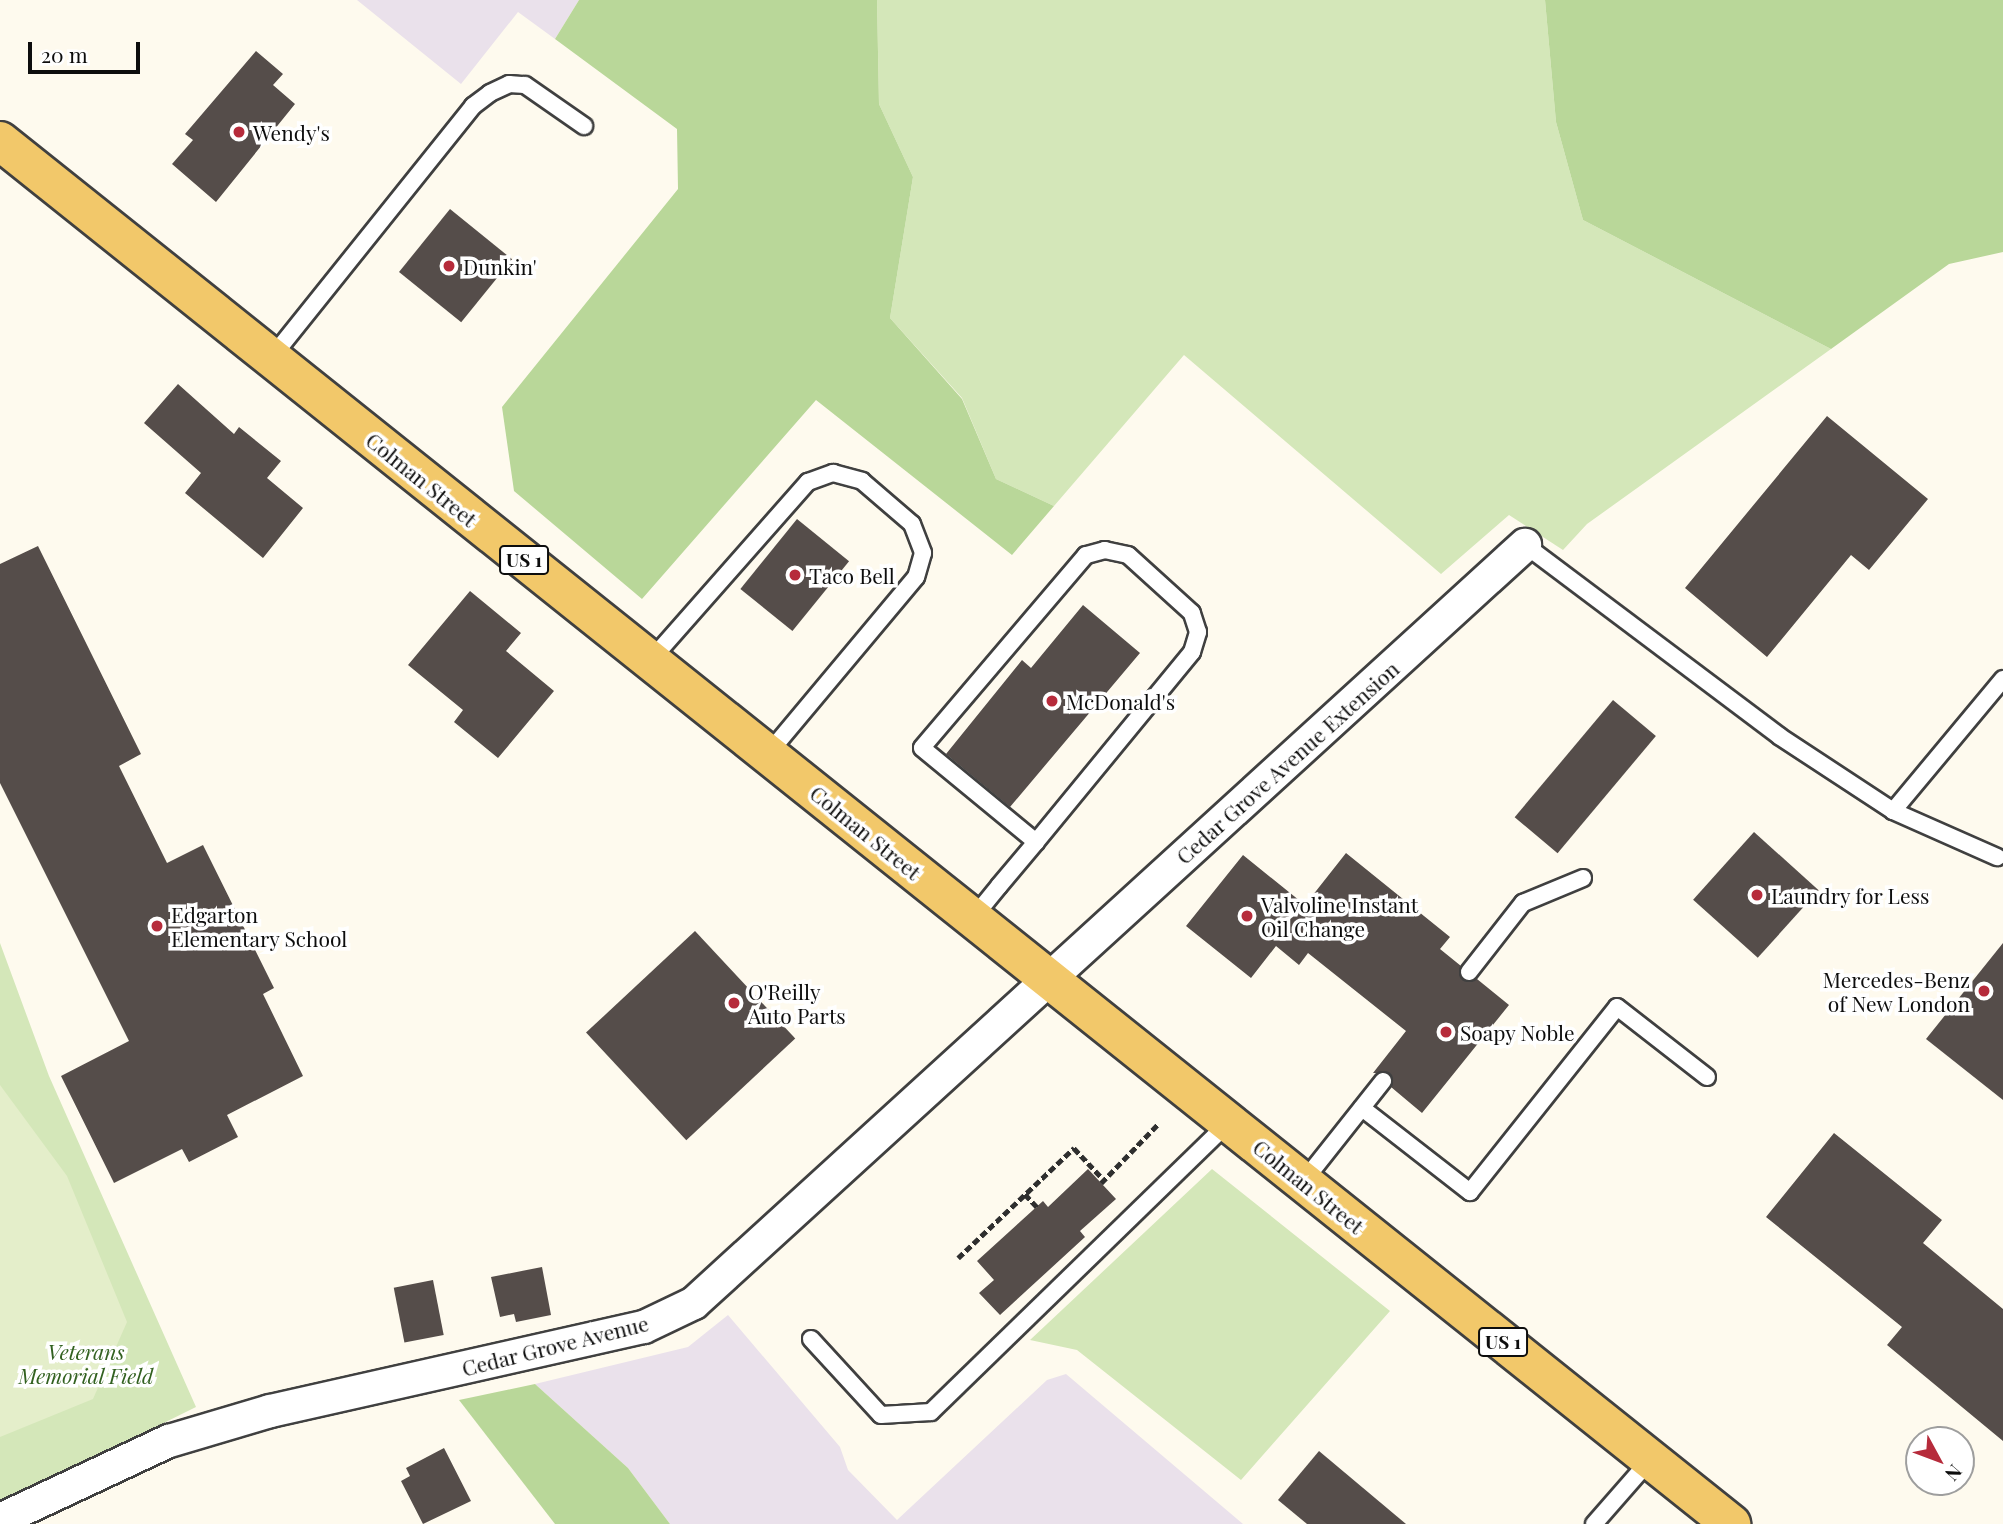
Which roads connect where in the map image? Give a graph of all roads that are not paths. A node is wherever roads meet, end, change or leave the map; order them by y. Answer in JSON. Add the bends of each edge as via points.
{"nodes":[{"id":1,"x":584,"y":126,"type":"dead end"},
{"id":2,"x":0,"y":141,"type":"edge"},
{"id":3,"x":272,"y":357,"type":"junction"},
{"id":4,"x":1525,"y":545,"type":"joint"},
{"id":5,"x":650,"y":660,"type":"junction"},
{"id":6,"x":2003,"y":679,"type":"edge"},
{"id":7,"x":768,"y":754,"type":"junction"},
{"id":8,"x":1893,"y":811,"type":"junction"},
{"id":9,"x":1036,"y":842,"type":"junction"},
{"id":10,"x":1997,"y":857,"type":"dead end"},
{"id":11,"x":1583,"y":878,"type":"dead end"},
{"id":12,"x":973,"y":918,"type":"junction"},
{"id":13,"x":1469,"y":972,"type":"dead end"},
{"id":14,"x":1049,"y":979,"type":"junction"},
{"id":15,"x":1707,"y":1077,"type":"dead end"},
{"id":16,"x":1383,"y":1081,"type":"dead end"},
{"id":17,"x":1362,"y":1108,"type":"junction"},
{"id":18,"x":1229,"y":1121,"type":"junction"},
{"id":19,"x":1303,"y":1182,"type":"junction"},
{"id":20,"x":811,"y":1339,"type":"dead end"},
{"id":21,"x":1651,"y":1460,"type":"junction"},
{"id":22,"x":0,"y":1520,"type":"edge"},
{"id":23,"x":1594,"y":1524,"type":"edge"},
{"id":24,"x":1731,"y":1524,"type":"edge"}],
"edges":[{"from":1,"to":3,"type":"lane","via":[[525,85],[509,84],[490,93],[473,106]]},
{"from":2,"to":3,"type":"main road","name":"Colman Street","number":"US 1"},
{"from":3,"to":5,"type":"main road","name":"Colman Street","number":"US 1"},
{"from":4,"to":8,"type":"lane","via":[[1779,736]]},
{"from":4,"to":14,"type":"street","name":"Cedar Grove Avenue Extension"},
{"from":5,"to":7,"type":"main road","name":"Colman Street","number":"US 1"},
{"from":5,"to":7,"type":"lane","via":[[808,482],[833,473],[862,481],[912,524],[923,553],[916,577]]},
{"from":6,"to":8,"type":"lane"},
{"from":7,"to":12,"type":"main road","name":"Colman Street","number":"US 1"},
{"from":8,"to":10,"type":"lane"},
{"from":9,"to":9,"type":"lane","via":[[1192,652],[1198,632],[1192,612],[1128,555],[1105,550],[1086,555],[922,748]]},
{"from":9,"to":12,"type":"lane"},
{"from":11,"to":13,"type":"lane","via":[[1524,903]]},
{"from":12,"to":14,"type":"main road","name":"Colman Street","number":"US 1"},
{"from":14,"to":18,"type":"main road","name":"Colman Street","number":"US 1"},
{"from":14,"to":22,"type":"street","name":"Cedar Grove Avenue","via":[[694,1303],[644,1327],[270,1411],[169,1441]]},
{"from":15,"to":17,"type":"lane","via":[[1617,1007],[1470,1192]]},
{"from":16,"to":17,"type":"lane"},
{"from":17,"to":19,"type":"lane"},
{"from":18,"to":19,"type":"main road","name":"Colman Street","number":"US 1"},
{"from":18,"to":20,"type":"lane","via":[[931,1412],[881,1415]]},
{"from":19,"to":21,"type":"main road","name":"Colman Street","number":"US 1"},
{"from":21,"to":23,"type":"lane"},
{"from":21,"to":24,"type":"main road","name":"Colman Street","number":"US 1"}]}
